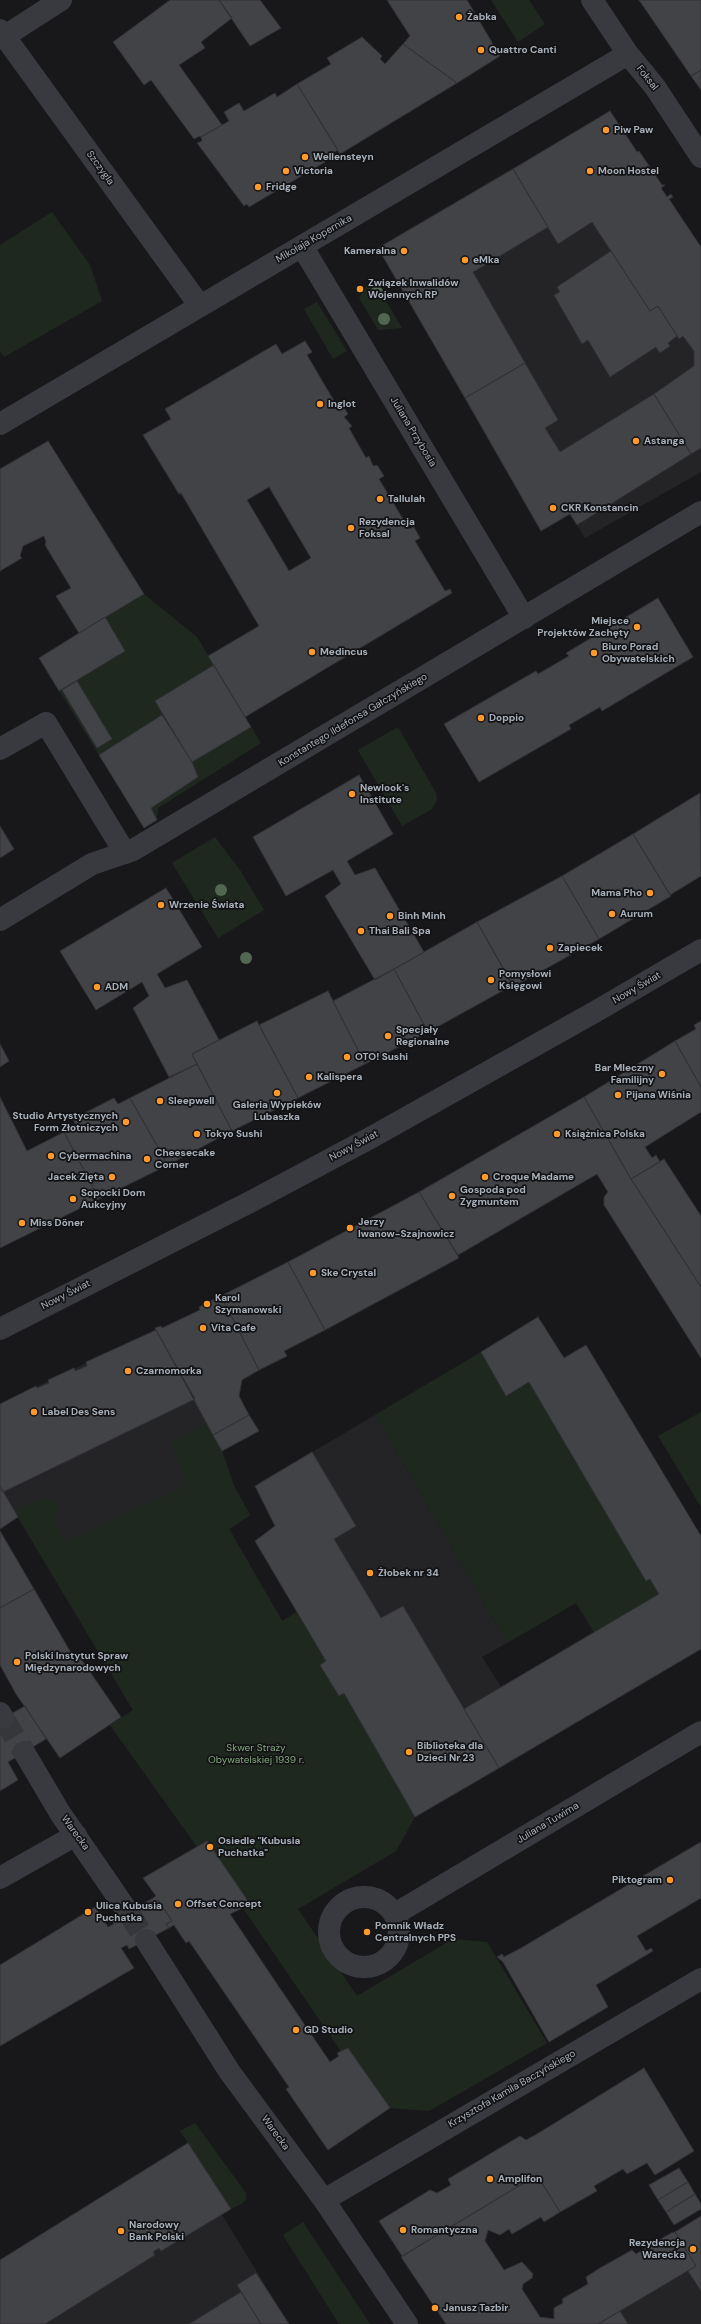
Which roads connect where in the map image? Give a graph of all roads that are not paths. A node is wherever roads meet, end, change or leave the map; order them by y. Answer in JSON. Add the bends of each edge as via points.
{"nodes":[{"id":1,"x":61,"y":0,"type":"edge"},
{"id":2,"x":592,"y":0,"type":"edge"},
{"id":3,"x":2,"y":33,"type":"edge"},
{"id":4,"x":628,"y":54,"type":"junction"},
{"id":5,"x":701,"y":157,"type":"edge"},
{"id":6,"x":302,"y":246,"type":"junction"},
{"id":7,"x":200,"y":306,"type":"junction"},
{"id":8,"x":0,"y":424,"type":"edge"},
{"id":9,"x":701,"y":512,"type":"edge"},
{"id":10,"x":524,"y":618,"type":"junction"},
{"id":11,"x":0,"y":749,"type":"edge"},
{"id":12,"x":124,"y":853,"type":"junction"},
{"id":13,"x":0,"y":920,"type":"edge"},
{"id":14,"x":701,"y":950,"type":"edge"},
{"id":15,"x":0,"y":1329,"type":"edge"},
{"id":16,"x":701,"y":1732,"type":"edge"},
{"id":17,"x":24,"y":1752,"type":"tunnel mouth"},
{"id":18,"x":76,"y":1835,"type":"junction"},
{"id":19,"x":0,"y":1878,"type":"edge"},
{"id":20,"x":128,"y":1912,"type":"tunnel mouth"},
{"id":21,"x":395,"y":1914,"type":"dead end"},
{"id":22,"x":146,"y":1940,"type":"tunnel mouth"},
{"id":23,"x":701,"y":1979,"type":"edge"},
{"id":24,"x":324,"y":2200,"type":"junction"},
{"id":25,"x":407,"y":2324,"type":"edge"}],
"edges":[{"from":1,"to":3,"type":"street"},
{"from":2,"to":4,"type":"street","name":"Foksal"},
{"from":3,"to":7,"type":"street","name":"Szczygla"},
{"from":4,"to":5,"type":"street","name":"Foksal","via":[[655,88]]},
{"from":4,"to":6,"type":"street","name":"Mikołaja Kopernika"},
{"from":6,"to":7,"type":"street","name":"Mikołaja Kopernika"},
{"from":6,"to":10,"type":"street","name":"Juliana Przybosia"},
{"from":7,"to":8,"type":"street","name":"Mikołaja Kopernika"},
{"from":9,"to":10,"type":"street","name":"Konstantego Ildefonsa Gałczyńskiego"},
{"from":10,"to":12,"type":"street","name":"Konstantego Ildefonsa Gałczyńskiego"},
{"from":11,"to":12,"type":"street","via":[[46,723]]},
{"from":12,"to":13,"type":"street","name":"Konstantego Ildefonsa Gałczyńskiego","via":[[92,864]]},
{"from":14,"to":15,"type":"street","name":"Nowy Świat","via":[[372,1137],[245,1205]]},
{"from":16,"to":21,"type":"street","name":"Juliana Tuwima"},
{"from":17,"to":18,"type":"street","name":"Warecka"},
{"from":18,"to":19,"type":"street"},
{"from":18,"to":20,"type":"street","name":"Warecka"},
{"from":22,"to":24,"type":"street","name":"Warecka","via":[[229,2071]]},
{"from":23,"to":24,"type":"street","name":"Krzysztofa Kamila Baczyńskiego"},
{"from":24,"to":25,"type":"street","name":"Warecka"}]}
